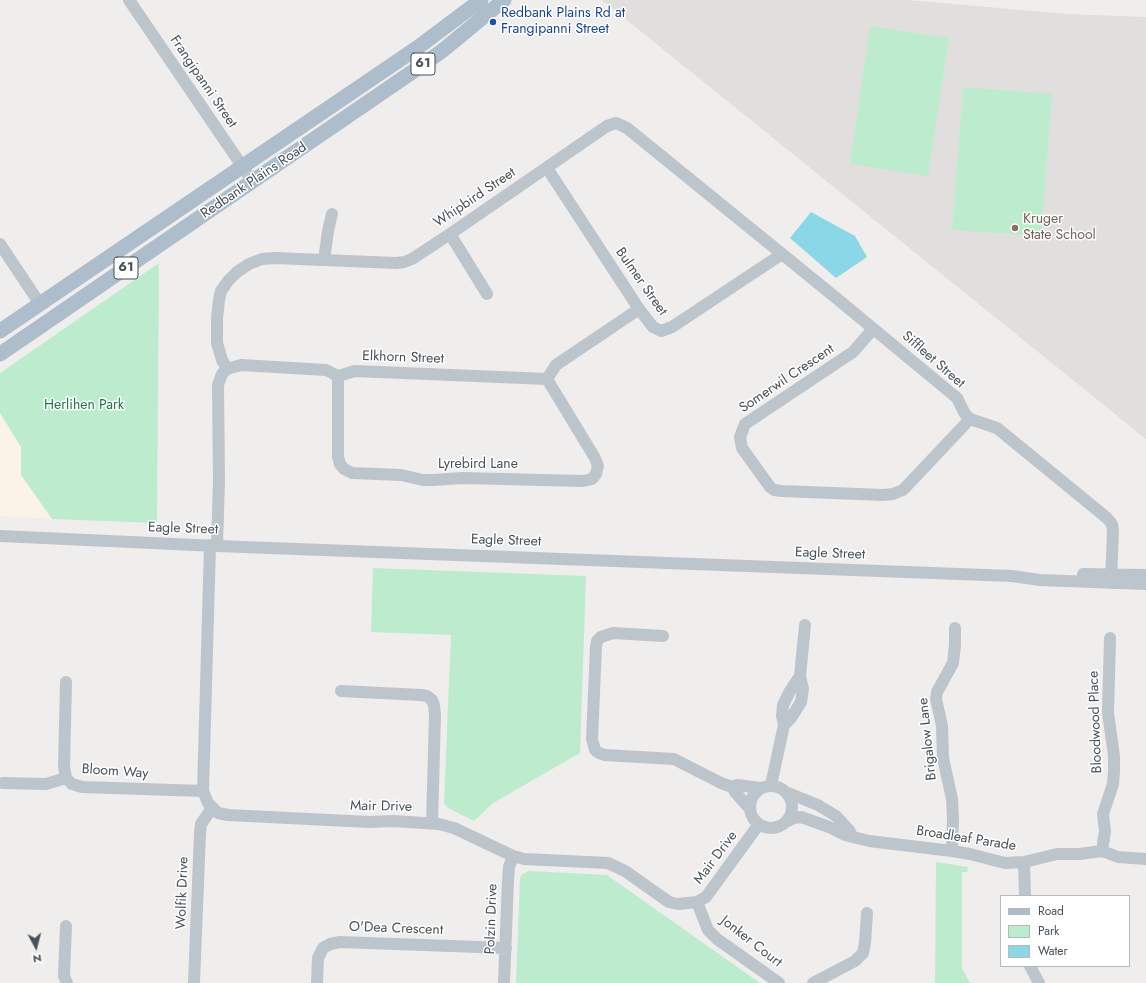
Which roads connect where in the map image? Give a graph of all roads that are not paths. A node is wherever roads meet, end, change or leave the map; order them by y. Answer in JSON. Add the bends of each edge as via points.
{"nodes":[{"id":1,"x":129,"y":0,"type":"edge"},
{"id":2,"x":481,"y":0,"type":"edge"},
{"id":3,"x":504,"y":0,"type":"edge"},
{"id":4,"x":242,"y":167,"type":"junction"},
{"id":5,"x":547,"y":168,"type":"junction"},
{"id":6,"x":253,"y":182,"type":"junction"},
{"id":7,"x":332,"y":214,"type":"dead end"},
{"id":8,"x":450,"y":234,"type":"junction"},
{"id":9,"x":0,"y":244,"type":"edge"},
{"id":10,"x":782,"y":254,"type":"junction"},
{"id":11,"x":324,"y":260,"type":"junction"},
{"id":12,"x":487,"y":294,"type":"dead end"},
{"id":13,"x":40,"y":304,"type":"junction"},
{"id":14,"x":638,"y":309,"type":"junction"},
{"id":15,"x":874,"y":329,"type":"junction"},
{"id":16,"x":0,"y":331,"type":"edge"},
{"id":17,"x":0,"y":354,"type":"edge"},
{"id":18,"x":227,"y":369,"type":"junction"},
{"id":19,"x":338,"y":376,"type":"junction"},
{"id":20,"x":547,"y":379,"type":"junction"},
{"id":21,"x":970,"y":419,"type":"junction"},
{"id":22,"x":0,"y":536,"type":"edge"},
{"id":23,"x":213,"y":546,"type":"junction"},
{"id":24,"x":1146,"y":575,"type":"edge"},
{"id":25,"x":1112,"y":578,"type":"junction"},
{"id":26,"x":1146,"y":584,"type":"edge"},
{"id":27,"x":805,"y":625,"type":"dead end"},
{"id":28,"x":955,"y":628,"type":"dead end"},
{"id":29,"x":663,"y":636,"type":"dead end"},
{"id":30,"x":1110,"y":638,"type":"dead end"},
{"id":31,"x":66,"y":682,"type":"dead end"},
{"id":32,"x":341,"y":691,"type":"dead end"},
{"id":33,"x":66,"y":778,"type":"junction"},
{"id":34,"x":3,"y":783,"type":"dead end"},
{"id":35,"x":732,"y":787,"type":"junction"},
{"id":36,"x":766,"y":787,"type":"junction"},
{"id":37,"x":203,"y":791,"type":"junction"},
{"id":38,"x":788,"y":793,"type":"junction"},
{"id":39,"x":212,"y":808,"type":"junction"},
{"id":40,"x":750,"y":809,"type":"junction"},
{"id":41,"x":788,"y":820,"type":"junction"},
{"id":42,"x":432,"y":823,"type":"junction"},
{"id":43,"x":759,"y":824,"type":"junction"},
{"id":44,"x":852,"y":836,"type":"junction"},
{"id":45,"x":952,"y":850,"type":"junction"},
{"id":46,"x":1102,"y":852,"type":"junction"},
{"id":47,"x":514,"y":856,"type":"junction"},
{"id":48,"x":1146,"y":859,"type":"edge"},
{"id":49,"x":1024,"y":862,"type":"junction"},
{"id":50,"x":1025,"y":895,"type":"edge"},
{"id":51,"x":697,"y":902,"type":"junction"},
{"id":52,"x":867,"y":913,"type":"dead end"},
{"id":53,"x":66,"y":926,"type":"dead end"},
{"id":54,"x":506,"y":948,"type":"junction"},
{"id":55,"x":1031,"y":967,"type":"edge"},
{"id":56,"x":67,"y":983,"type":"edge"},
{"id":57,"x":194,"y":983,"type":"edge"},
{"id":58,"x":317,"y":983,"type":"edge"},
{"id":59,"x":504,"y":983,"type":"edge"},
{"id":60,"x":779,"y":983,"type":"edge"},
{"id":61,"x":813,"y":983,"type":"edge"},
{"id":62,"x":1039,"y":983,"type":"edge"}],
"edges":[{"from":1,"to":4,"type":"street","name":"Frangipanni Street"},
{"from":2,"to":4,"type":"main road","name":"Redbank Plains Road","number":"61","via":[[417,48]]},
{"from":3,"to":6,"type":"main road","name":"Redbank Plains Road","number":"61","via":[[442,51]]},
{"from":4,"to":6,"type":"street","name":"Frangipanni Street"},
{"from":4,"to":13,"type":"main road","name":"Redbank Plains Road","number":"61"},
{"from":5,"to":8,"type":"street","name":"Whipbird Street"},
{"from":5,"to":10,"type":"street","name":"Whipbird Street","via":[[607,126],[616,123],[627,128]]},
{"from":5,"to":14,"type":"street","name":"Bulmer Street"},
{"from":6,"to":17,"type":"main road","name":"Redbank Plains Road","number":"61"},
{"from":7,"to":11,"type":"street"},
{"from":8,"to":11,"type":"street","name":"Whipbird Street","via":[[404,262]]},
{"from":8,"to":12,"type":"street"},
{"from":9,"to":13,"type":"street"},
{"from":10,"to":14,"type":"street","name":"Bulmer Street","via":[[672,327],[662,331],[653,327]]},
{"from":10,"to":15,"type":"street","name":"Siffleet Street"},
{"from":11,"to":18,"type":"street","name":"Whipbird Street","via":[[262,259],[249,264],[228,281],[218,300],[216,318],[217,343]]},
{"from":13,"to":16,"type":"main road","name":"Redbank Plains Road","number":"61"},
{"from":14,"to":20,"type":"street","via":[[556,365]]},
{"from":15,"to":21,"type":"street","name":"Siffleet Street","via":[[957,398]]},
{"from":15,"to":21,"type":"street","name":"Somerwil Crescent","via":[[853,352],[744,424],[740,437],[742,448],[770,487],[782,491],[894,494],[903,490]]},
{"from":18,"to":19,"type":"street","via":[[241,365],[326,370]]},
{"from":18,"to":23,"type":"street","via":[[218,385],[219,481]]},
{"from":19,"to":20,"type":"street","name":"Elkhorn Street","via":[[355,371]]},
{"from":19,"to":20,"type":"street","name":"Lyrebird Lane","via":[[338,457],[344,469],[352,473],[401,475],[423,480],[592,479],[598,466],[596,458]]},
{"from":21,"to":25,"type":"street","via":[[997,428],[1107,518],[1112,524],[1113,531]]},
{"from":22,"to":23,"type":"street","name":"Eagle Street"},
{"from":23,"to":25,"type":"street","name":"Eagle Street","via":[[1012,576],[1040,580]]},
{"from":23,"to":37,"type":"street"},
{"from":24,"to":25,"type":"street","name":"Eagle Street"},
{"from":25,"to":26,"type":"street","name":"Eagle Street"},
{"from":27,"to":36,"type":"street","via":[[800,676],[803,688],[800,702],[784,725]]},
{"from":28,"to":45,"type":"street","name":"Brigalow Lane","via":[[953,663],[937,692],[936,699],[942,726],[943,758],[952,799]]},
{"from":29,"to":35,"type":"street","via":[[612,633],[601,636],[596,647],[593,745],[599,753],[605,755],[674,759],[714,781]]},
{"from":30,"to":46,"type":"street","name":"Bloodwood Place","via":[[1108,713],[1114,771],[1113,784],[1103,814],[1105,831]]},
{"from":31,"to":33,"type":"street"},
{"from":32,"to":42,"type":"street","via":[[421,694],[432,700],[435,715]]},
{"from":33,"to":34,"type":"street","name":"Bloom Way","via":[[46,784]]},
{"from":33,"to":37,"type":"street","name":"Bloom Way","via":[[72,784],[82,787]]},
{"from":35,"to":36,"type":"street"},
{"from":35,"to":40,"type":"street"},
{"from":36,"to":38,"type":"street","via":[[780,787]]},
{"from":36,"to":40,"type":"street","via":[[754,793]]},
{"from":37,"to":39,"type":"street"},
{"from":38,"to":41,"type":"street","via":[[793,807]]},
{"from":38,"to":44,"type":"street","via":[[818,805],[836,816]]},
{"from":39,"to":42,"type":"street","name":"Mair Drive","via":[[218,813],[228,815]]},
{"from":39,"to":57,"type":"street","name":"Wolfik Drive","via":[[201,824],[200,833]]},
{"from":40,"to":43,"type":"street","via":[[752,817]]},
{"from":41,"to":43,"type":"street","via":[[773,828]]},
{"from":41,"to":44,"type":"street","name":"Broadleaf Parade","via":[[801,817]]},
{"from":42,"to":47,"type":"street","name":"Mair Drive","via":[[454,828]]},
{"from":43,"to":51,"type":"street","name":"Mair Drive","via":[[712,890]]},
{"from":44,"to":45,"type":"street","name":"Broadleaf Parade","via":[[885,844]]},
{"from":45,"to":49,"type":"street","name":"Broadleaf Parade","via":[[1005,863]]},
{"from":46,"to":48,"type":"street","name":"Broadleaf Parade","via":[[1118,857]]},
{"from":46,"to":49,"type":"street","name":"Broadleaf Parade","via":[[1057,854]]},
{"from":47,"to":51,"type":"street","name":"Mair Drive","via":[[524,859],[608,863],[669,902]]},
{"from":47,"to":54,"type":"street","name":"Polzin Drive","via":[[509,867]]},
{"from":49,"to":50,"type":"street"},
{"from":51,"to":60,"type":"street","name":"Jonker Court","via":[[708,930],[717,939]]},
{"from":52,"to":61,"type":"street","via":[[863,953],[855,961]]},
{"from":53,"to":56,"type":"street","via":[[64,976]]},
{"from":54,"to":58,"type":"street","name":"O'Dea Crescent","via":[[340,942],[323,948],[318,958]]},
{"from":54,"to":59,"type":"street","name":"Polzin Drive"},
{"from":55,"to":62,"type":"street"}]}
